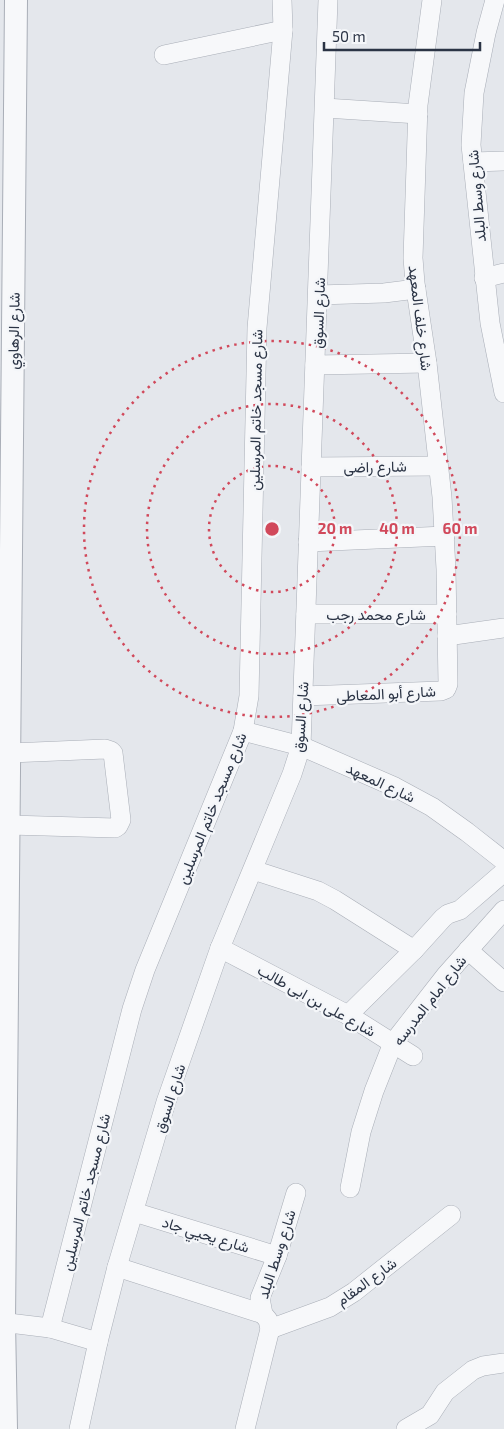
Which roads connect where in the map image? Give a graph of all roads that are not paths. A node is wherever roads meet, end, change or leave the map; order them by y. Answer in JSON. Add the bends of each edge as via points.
{"nodes":[{"id":1,"x":16,"y":0,"type":"edge"},
{"id":2,"x":282,"y":0,"type":"edge"},
{"id":3,"x":328,"y":0,"type":"edge"},
{"id":4,"x":432,"y":0,"type":"edge"},
{"id":5,"x":495,"y":0,"type":"edge"},
{"id":6,"x":283,"y":30,"type":"junction"},
{"id":7,"x":164,"y":56,"type":"dead end"},
{"id":8,"x":325,"y":108,"type":"junction"},
{"id":9,"x":418,"y":114,"type":"junction"},
{"id":10,"x":504,"y":160,"type":"edge"},
{"id":11,"x":472,"y":162,"type":"junction"},
{"id":12,"x":504,"y":273,"type":"edge"},
{"id":13,"x":484,"y":278,"type":"junction"},
{"id":14,"x":416,"y":289,"type":"junction"},
{"id":15,"x":318,"y":295,"type":"junction"},
{"id":16,"x":497,"y":322,"type":"edge"},
{"id":17,"x":426,"y":363,"type":"junction"},
{"id":18,"x":316,"y":365,"type":"junction"},
{"id":19,"x":504,"y":392,"type":"edge"},
{"id":20,"x":438,"y":466,"type":"junction"},
{"id":21,"x":311,"y":467,"type":"junction"},
{"id":22,"x":445,"y":536,"type":"junction"},
{"id":23,"x":308,"y":542,"type":"junction"},
{"id":24,"x":306,"y":614,"type":"junction"},
{"id":25,"x":447,"y":614,"type":"junction"},
{"id":26,"x":504,"y":628,"type":"edge"},
{"id":27,"x":447,"y":636,"type":"junction"},
{"id":28,"x":302,"y":696,"type":"junction"},
{"id":29,"x":243,"y":731,"type":"junction"},
{"id":30,"x":301,"y":746,"type":"junction"},
{"id":31,"x":10,"y":753,"type":"junction"},
{"id":32,"x":9,"y":825,"type":"junction"},
{"id":33,"x":504,"y":861,"type":"edge"},
{"id":34,"x":253,"y":870,"type":"junction"},
{"id":35,"x":504,"y":872,"type":"edge"},
{"id":36,"x":504,"y":910,"type":"edge"},
{"id":37,"x":220,"y":948,"type":"junction"},
{"id":38,"x":414,"y":950,"type":"junction"},
{"id":39,"x":468,"y":950,"type":"junction"},
{"id":40,"x":504,"y":982,"type":"edge"},
{"id":41,"x":348,"y":1016,"type":"junction"},
{"id":42,"x":4,"y":1019,"type":"edge"},
{"id":43,"x":393,"y":1043,"type":"junction"},
{"id":44,"x":413,"y":1056,"type":"dead end"},
{"id":45,"x":350,"y":1188,"type":"dead end"},
{"id":46,"x":296,"y":1193,"type":"dead end"},
{"id":47,"x":134,"y":1212,"type":"junction"},
{"id":48,"x":451,"y":1215,"type":"dead end"},
{"id":49,"x":277,"y":1256,"type":"junction"},
{"id":50,"x":117,"y":1267,"type":"junction"},
{"id":51,"x":2,"y":1322,"type":"edge"},
{"id":52,"x":266,"y":1322,"type":"junction"},
{"id":53,"x":50,"y":1328,"type":"junction"},
{"id":54,"x":98,"y":1342,"type":"junction"},
{"id":55,"x":504,"y":1363,"type":"edge"},
{"id":56,"x":6,"y":1429,"type":"edge"},
{"id":57,"x":79,"y":1429,"type":"edge"},
{"id":58,"x":245,"y":1429,"type":"edge"},
{"id":59,"x":406,"y":1429,"type":"edge"}],
"edges":[{"from":1,"to":31,"type":"street","name":"شارع الرهاوي"},
{"from":2,"to":6,"type":"street","name":"شارع مسجد خاتم المرسلين"},
{"from":3,"to":8,"type":"street","name":"شارع السوق"},
{"from":4,"to":9,"type":"street","name":"شارع خلف المعهد"},
{"from":5,"to":11,"type":"street","name":"شارع وسط البلد","via":[[474,94]]},
{"from":6,"to":7,"type":"street"},
{"from":6,"to":29,"type":"street","name":"شارع مسجد خاتم المرسلين","via":[[257,328],[249,696]]},
{"from":8,"to":9,"type":"street"},
{"from":8,"to":15,"type":"street","name":"شارع السوق"},
{"from":9,"to":14,"type":"street","name":"شارع خلف المعهد","via":[[413,258]]},
{"from":10,"to":11,"type":"street"},
{"from":11,"to":13,"type":"street","name":"شارع وسط البلد"},
{"from":12,"to":13,"type":"street"},
{"from":13,"to":16,"type":"street","name":"شارع وسط البلد"},
{"from":14,"to":15,"type":"street"},
{"from":14,"to":17,"type":"street","name":"شارع خلف المعهد"},
{"from":15,"to":18,"type":"street","name":"شارع السوق"},
{"from":16,"to":19,"type":"street","name":"شارع وسط البلد"},
{"from":17,"to":18,"type":"street"},
{"from":17,"to":20,"type":"street","name":"شارع خلف المعهد"},
{"from":18,"to":21,"type":"street","name":"شارع السوق"},
{"from":20,"to":21,"type":"street","name":"شارع راضى"},
{"from":20,"to":22,"type":"street","name":"شارع خلف المعهد"},
{"from":21,"to":23,"type":"street","name":"شارع السوق"},
{"from":22,"to":23,"type":"street"},
{"from":22,"to":25,"type":"street","name":"شارع خلف المعهد"},
{"from":23,"to":24,"type":"street","name":"شارع السوق"},
{"from":24,"to":25,"type":"street","name":"شارع محمد رجب"},
{"from":24,"to":28,"type":"street","name":"شارع السوق"},
{"from":25,"to":27,"type":"street","name":"شارع خلف المعهد"},
{"from":26,"to":27,"type":"street"},
{"from":27,"to":28,"type":"street","name":"شارع أبو المعاطى","via":[[448,684],[441,691]]},
{"from":28,"to":30,"type":"street","name":"شارع السوق"},
{"from":29,"to":30,"type":"street","name":"شارع المعهد"},
{"from":29,"to":53,"type":"street","name":"شارع مسجد خاتم المرسلين","via":[[132,1009]]},
{"from":30,"to":33,"type":"street","name":"شارع المعهد","via":[[395,786],[432,806]]},
{"from":30,"to":34,"type":"street","name":"شارع السوق"},
{"from":31,"to":32,"type":"street","name":"شارع الرهاوي"},
{"from":31,"to":32,"type":"street","via":[[111,751],[121,820],[115,828]]},
{"from":32,"to":42,"type":"street","name":"شارع الرهاوي"},
{"from":34,"to":37,"type":"street","name":"شارع السوق"},
{"from":34,"to":38,"type":"street","via":[[318,891]]},
{"from":35,"to":38,"type":"street","via":[[460,910],[443,918]]},
{"from":36,"to":39,"type":"street","name":"شارع امام المدرسه"},
{"from":37,"to":41,"type":"street","name":"شارع على بن ابى طالب"},
{"from":37,"to":47,"type":"street","name":"شارع السوق","via":[[166,1102]]},
{"from":38,"to":41,"type":"street"},
{"from":39,"to":40,"type":"street"},
{"from":39,"to":43,"type":"street","name":"شارع امام المدرسه"},
{"from":41,"to":43,"type":"street","name":"شارع على بن ابى طالب"},
{"from":42,"to":51,"type":"street","name":"شارع الرهاوي"},
{"from":43,"to":44,"type":"street","name":"شارع على بن ابى طالب"},
{"from":43,"to":45,"type":"street","name":"شارع امام المدرسه","via":[[361,1132]]},
{"from":46,"to":49,"type":"street","name":"شارع وسط البلد"},
{"from":47,"to":49,"type":"street","name":"شارع يحيي جاد"},
{"from":47,"to":50,"type":"street","name":"شارع السوق"},
{"from":48,"to":52,"type":"street","name":"شارع المقام","via":[[354,1292],[330,1307]]},
{"from":49,"to":52,"type":"street","name":"شارع وسط البلد","via":[[260,1298]]},
{"from":50,"to":52,"type":"street"},
{"from":50,"to":54,"type":"street","name":"شارع السوق"},
{"from":51,"to":53,"type":"street"},
{"from":51,"to":56,"type":"street","name":"شارع الرهاوي"},
{"from":52,"to":58,"type":"street","name":"شارع وسط البلد"},
{"from":53,"to":54,"type":"street"},
{"from":54,"to":57,"type":"street","name":"شارع السوق"},
{"from":55,"to":59,"type":"street","via":[[473,1370],[445,1392],[430,1415]]}]}
